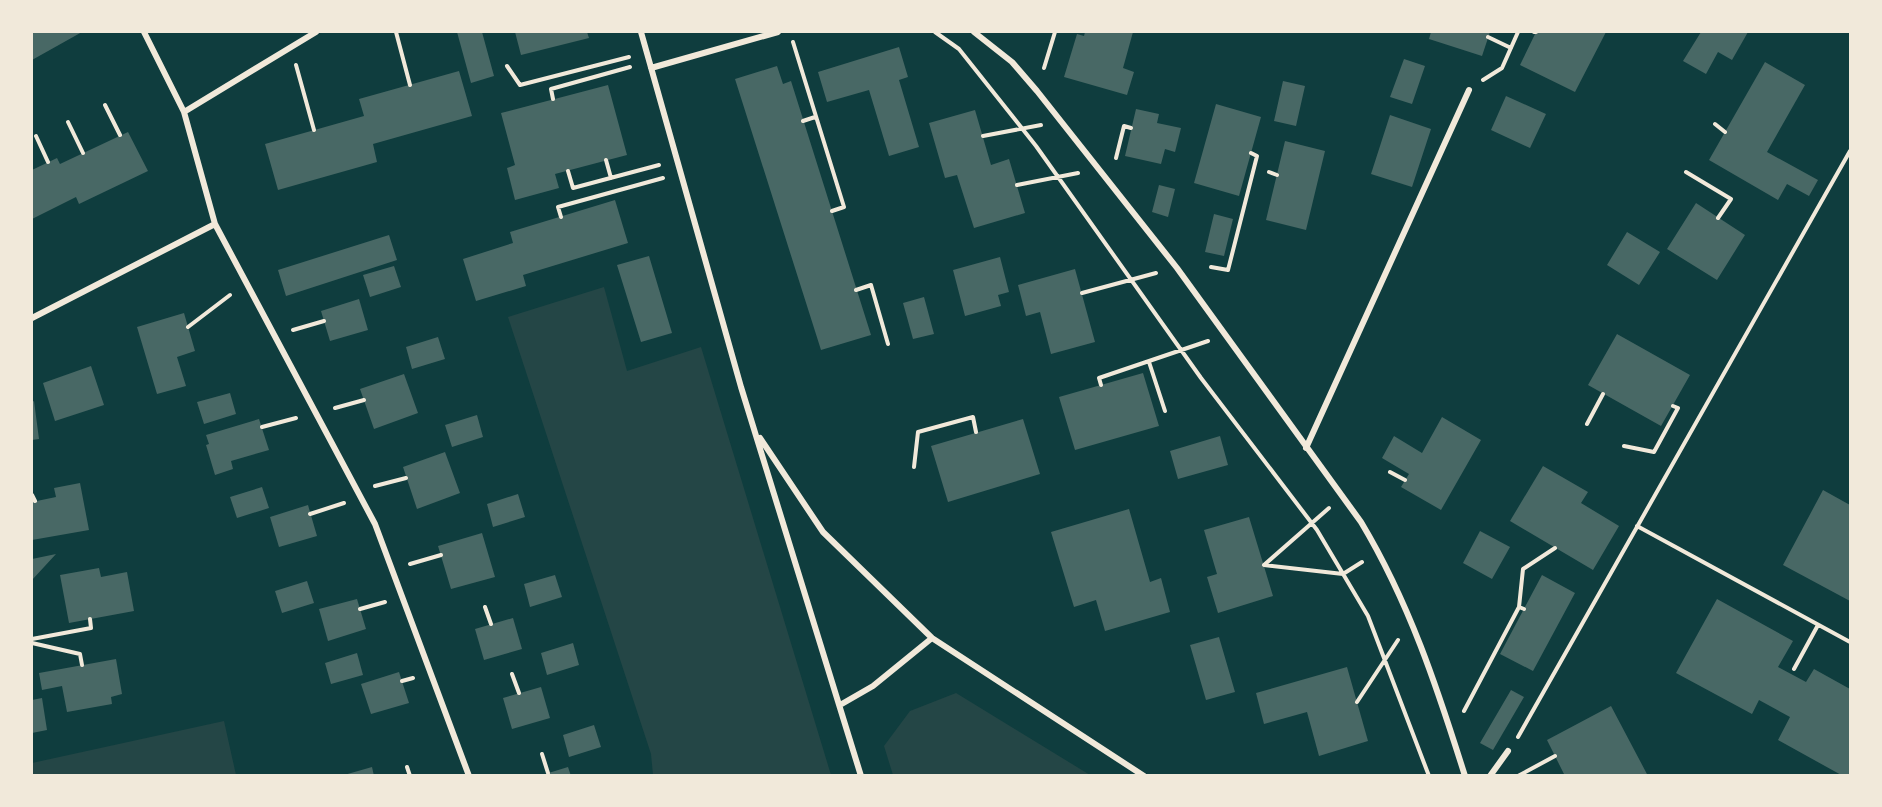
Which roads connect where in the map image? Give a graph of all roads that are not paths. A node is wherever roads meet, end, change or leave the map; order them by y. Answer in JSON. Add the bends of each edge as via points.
{"nodes":[{"id":1,"x":144,"y":32,"type":"edge"},
{"id":2,"x":316,"y":32,"type":"edge"},
{"id":3,"x":641,"y":32,"type":"edge"},
{"id":4,"x":778,"y":32,"type":"edge"},
{"id":5,"x":974,"y":32,"type":"edge"},
{"id":6,"x":650,"y":65,"type":"junction"},
{"id":7,"x":1469,"y":90,"type":"road end"},
{"id":8,"x":184,"y":112,"type":"junction"},
{"id":9,"x":215,"y":224,"type":"junction"},
{"id":10,"x":32,"y":318,"type":"edge"},
{"id":11,"x":756,"y":431,"type":"junction"},
{"id":12,"x":1306,"y":448,"type":"junction"},
{"id":13,"x":932,"y":638,"type":"junction"},
{"id":14,"x":840,"y":705,"type":"junction"},
{"id":15,"x":1508,"y":751,"type":"road end"},
{"id":16,"x":469,"y":776,"type":"edge"},
{"id":17,"x":861,"y":776,"type":"edge"},
{"id":18,"x":1144,"y":776,"type":"edge"},
{"id":19,"x":1465,"y":776,"type":"edge"},
{"id":20,"x":1490,"y":776,"type":"edge"}],
"edges":[{"from":1,"to":8,"type":"street"},
{"from":2,"to":8,"type":"street"},
{"from":3,"to":6,"type":"street"},
{"from":4,"to":6,"type":"street"},
{"from":5,"to":12,"type":"street","via":[[1012,62],[1037,91],[1177,268]]},
{"from":6,"to":11,"type":"street"},
{"from":7,"to":12,"type":"street"},
{"from":8,"to":9,"type":"street"},
{"from":9,"to":10,"type":"street"},
{"from":9,"to":16,"type":"street","via":[[359,494],[393,569]]},
{"from":11,"to":13,"type":"street","via":[[823,532]]},
{"from":11,"to":14,"type":"street"},
{"from":12,"to":19,"type":"street","via":[[1379,552],[1412,619]]},
{"from":13,"to":14,"type":"street","via":[[873,686]]},
{"from":13,"to":18,"type":"street"},
{"from":14,"to":17,"type":"street"},
{"from":15,"to":20,"type":"street"}]}
